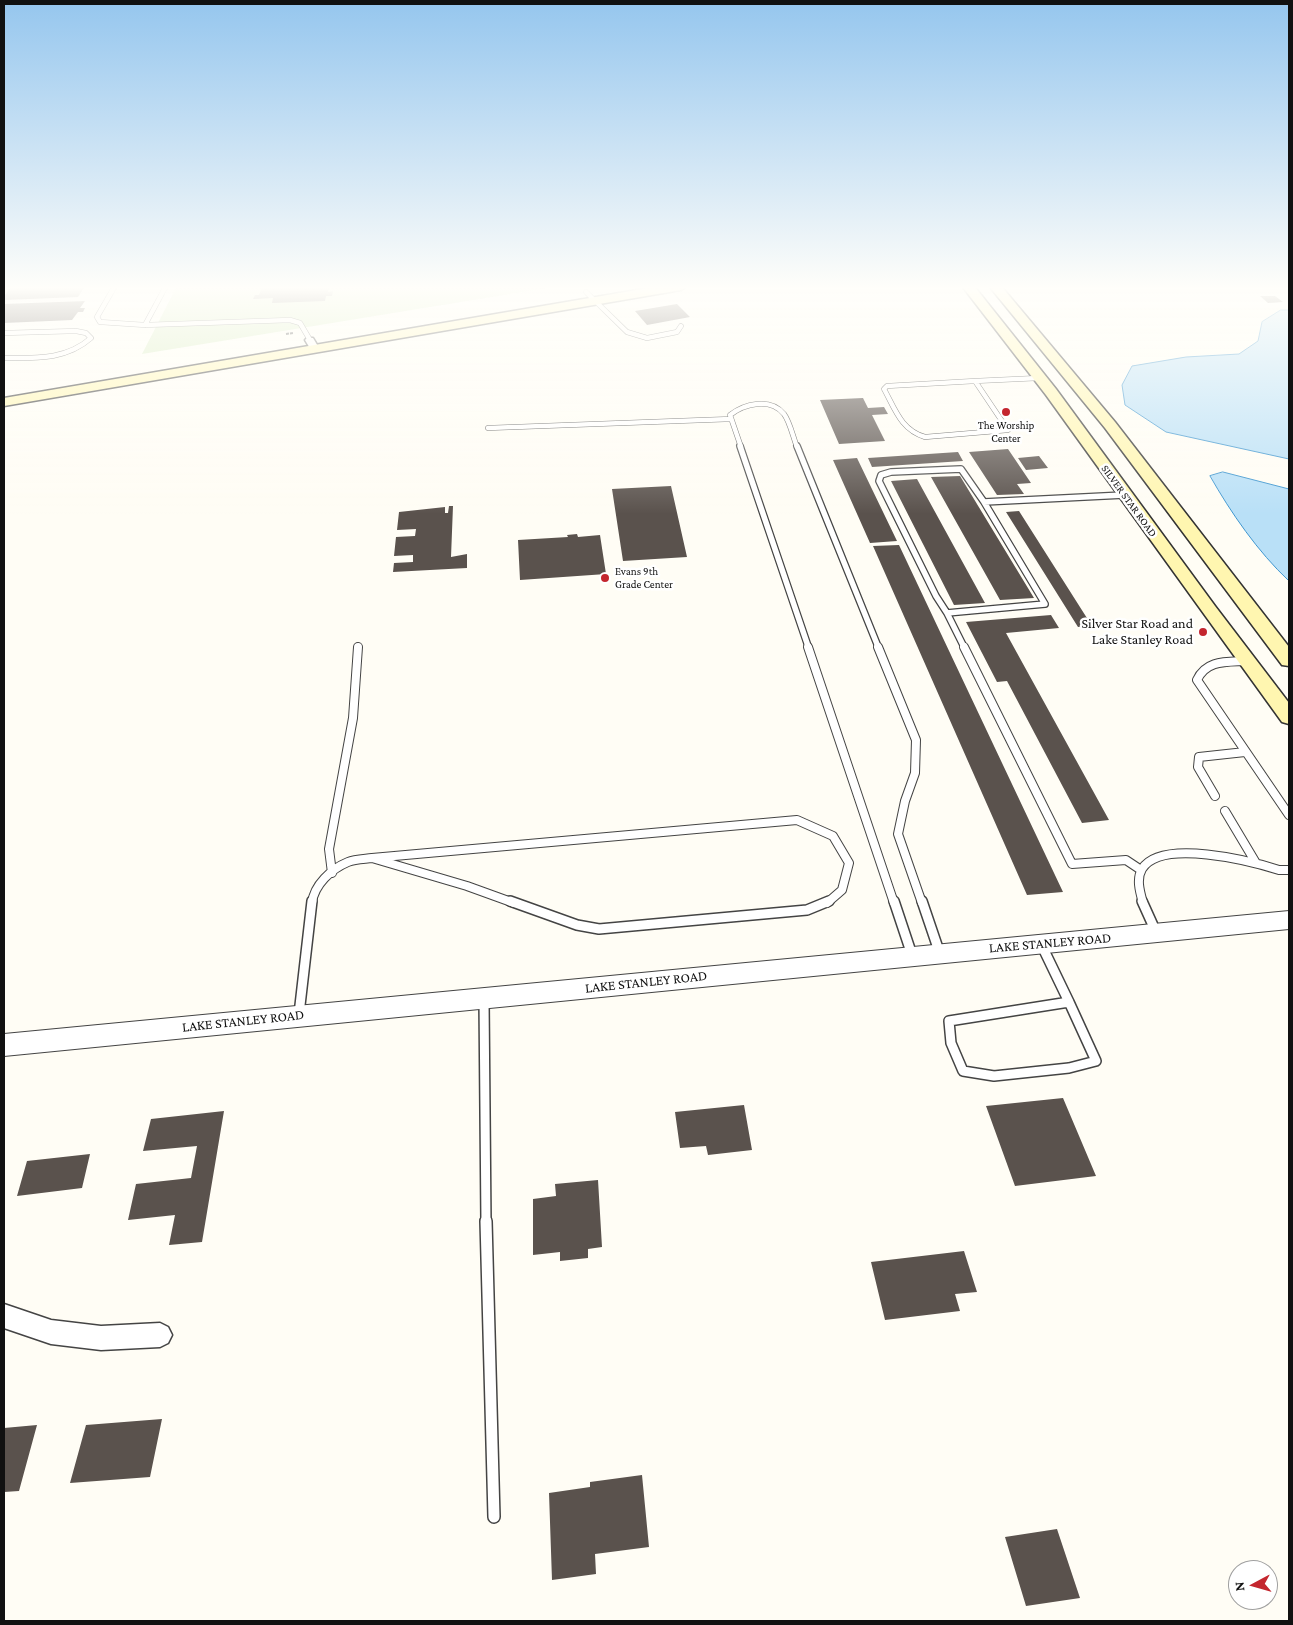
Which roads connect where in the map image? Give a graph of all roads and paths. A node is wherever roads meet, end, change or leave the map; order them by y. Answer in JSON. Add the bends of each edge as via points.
{"nodes":[{"id":1,"x":202,"y":362,"type":"edge"},
{"id":2,"x":217,"y":362,"type":"edge"},
{"id":3,"x":1027,"y":362,"type":"edge"},
{"id":4,"x":1057,"y":362,"type":"edge"},
{"id":5,"x":1039,"y":378,"type":"junction"},
{"id":6,"x":975,"y":381,"type":"junction"},
{"id":7,"x":4,"y":394,"type":"edge"},
{"id":8,"x":4,"y":402,"type":"edge"},
{"id":9,"x":731,"y":419,"type":"junction"},
{"id":10,"x":488,"y":428,"type":"dead end"},
{"id":11,"x":1124,"y":495,"type":"junction"},
{"id":12,"x":984,"y":502,"type":"junction"},
{"id":13,"x":947,"y":614,"type":"junction"},
{"id":14,"x":358,"y":647,"type":"dead end"},
{"id":15,"x":1289,"y":660,"type":"edge"},
{"id":16,"x":1245,"y":662,"type":"junction"},
{"id":17,"x":1289,"y":717,"type":"edge"},
{"id":18,"x":1245,"y":752,"type":"junction"},
{"id":19,"x":1215,"y":796,"type":"dead end"},
{"id":20,"x":1225,"y":811,"type":"dead end"},
{"id":21,"x":1289,"y":815,"type":"edge"},
{"id":22,"x":372,"y":858,"type":"junction"},
{"id":23,"x":1256,"y":863,"type":"junction"},
{"id":24,"x":1141,"y":870,"type":"junction"},
{"id":25,"x":1289,"y":870,"type":"edge"},
{"id":26,"x":332,"y":873,"type":"junction"},
{"id":27,"x":1289,"y":920,"type":"edge"},
{"id":28,"x":1156,"y":933,"type":"junction"},
{"id":29,"x":1041,"y":944,"type":"junction"},
{"id":30,"x":940,"y":954,"type":"junction"},
{"id":31,"x":912,"y":956,"type":"junction"},
{"id":32,"x":484,"y":998,"type":"junction"},
{"id":33,"x":1070,"y":1002,"type":"junction"},
{"id":34,"x":299,"y":1016,"type":"junction"},
{"id":35,"x":4,"y":1045,"type":"edge"},
{"id":36,"x":4,"y":1316,"type":"edge"},
{"id":37,"x":160,"y":1335,"type":"dead end"},
{"id":38,"x":494,"y":1517,"type":"dead end"}],
"edges":[{"from":1,"to":7,"type":"main road"},
{"from":2,"to":8,"type":"main road"},
{"from":3,"to":5,"type":"main road","name":"SILVER STAR ROAD"},
{"from":4,"to":15,"type":"main road"},
{"from":5,"to":6,"type":"lane"},
{"from":5,"to":11,"type":"main road","name":"SILVER STAR ROAD"},
{"from":6,"to":6,"type":"lane","via":[[887,386],[884,389],[907,430],[915,435],[925,437],[1008,430]]},
{"from":9,"to":10,"type":"lane"},
{"from":9,"to":30,"type":"lane","via":[[730,415],[735,410],[756,403],[777,408],[784,414],[916,740],[915,773],[898,834]]},
{"from":9,"to":31,"type":"lane"},
{"from":11,"to":12,"type":"lane"},
{"from":11,"to":16,"type":"main road","name":"SILVER STAR ROAD"},
{"from":12,"to":13,"type":"lane","via":[[1045,604]]},
{"from":12,"to":13,"type":"lane","via":[[961,469],[880,475],[879,481]]},
{"from":13,"to":24,"type":"lane","via":[[1072,864],[1126,860]]},
{"from":14,"to":26,"type":"lane","via":[[353,718],[329,849]]},
{"from":16,"to":17,"type":"main road","name":"SILVER STAR ROAD"},
{"from":16,"to":18,"type":"lane","via":[[1211,664],[1200,672],[1198,680]]},
{"from":18,"to":19,"type":"lane","via":[[1200,757],[1198,767]]},
{"from":18,"to":21,"type":"lane"},
{"from":20,"to":23,"type":"lane"},
{"from":22,"to":22,"type":"lane","via":[[467,886],[577,925],[599,929],[807,910],[829,904],[845,887],[849,863],[832,836],[797,820]]},
{"from":22,"to":26,"type":"lane","via":[[348,862]]},
{"from":23,"to":24,"type":"lane","via":[[1219,855],[1172,855],[1151,859]]},
{"from":23,"to":25,"type":"lane"},
{"from":24,"to":28,"type":"lane","via":[[1141,899]]},
{"from":26,"to":34,"type":"lane","via":[[324,877],[313,894]]},
{"from":27,"to":28,"type":"street","name":"LAKE STANLEY ROAD"},
{"from":28,"to":29,"type":"street","name":"LAKE STANLEY ROAD"},
{"from":29,"to":30,"type":"street","name":"LAKE STANLEY ROAD"},
{"from":29,"to":33,"type":"lane"},
{"from":30,"to":31,"type":"street","name":"LAKE STANLEY ROAD"},
{"from":31,"to":32,"type":"street","name":"LAKE STANLEY ROAD"},
{"from":32,"to":34,"type":"street","name":"LAKE STANLEY ROAD"},
{"from":32,"to":38,"type":"lane","via":[[486,1271]]},
{"from":33,"to":33,"type":"lane","via":[[1096,1061],[1069,1068],[994,1076],[963,1071],[951,1043],[948,1021]]},
{"from":34,"to":35,"type":"street","name":"LAKE STANLEY ROAD"},
{"from":36,"to":37,"type":"street","via":[[51,1332],[101,1338]]}]}
